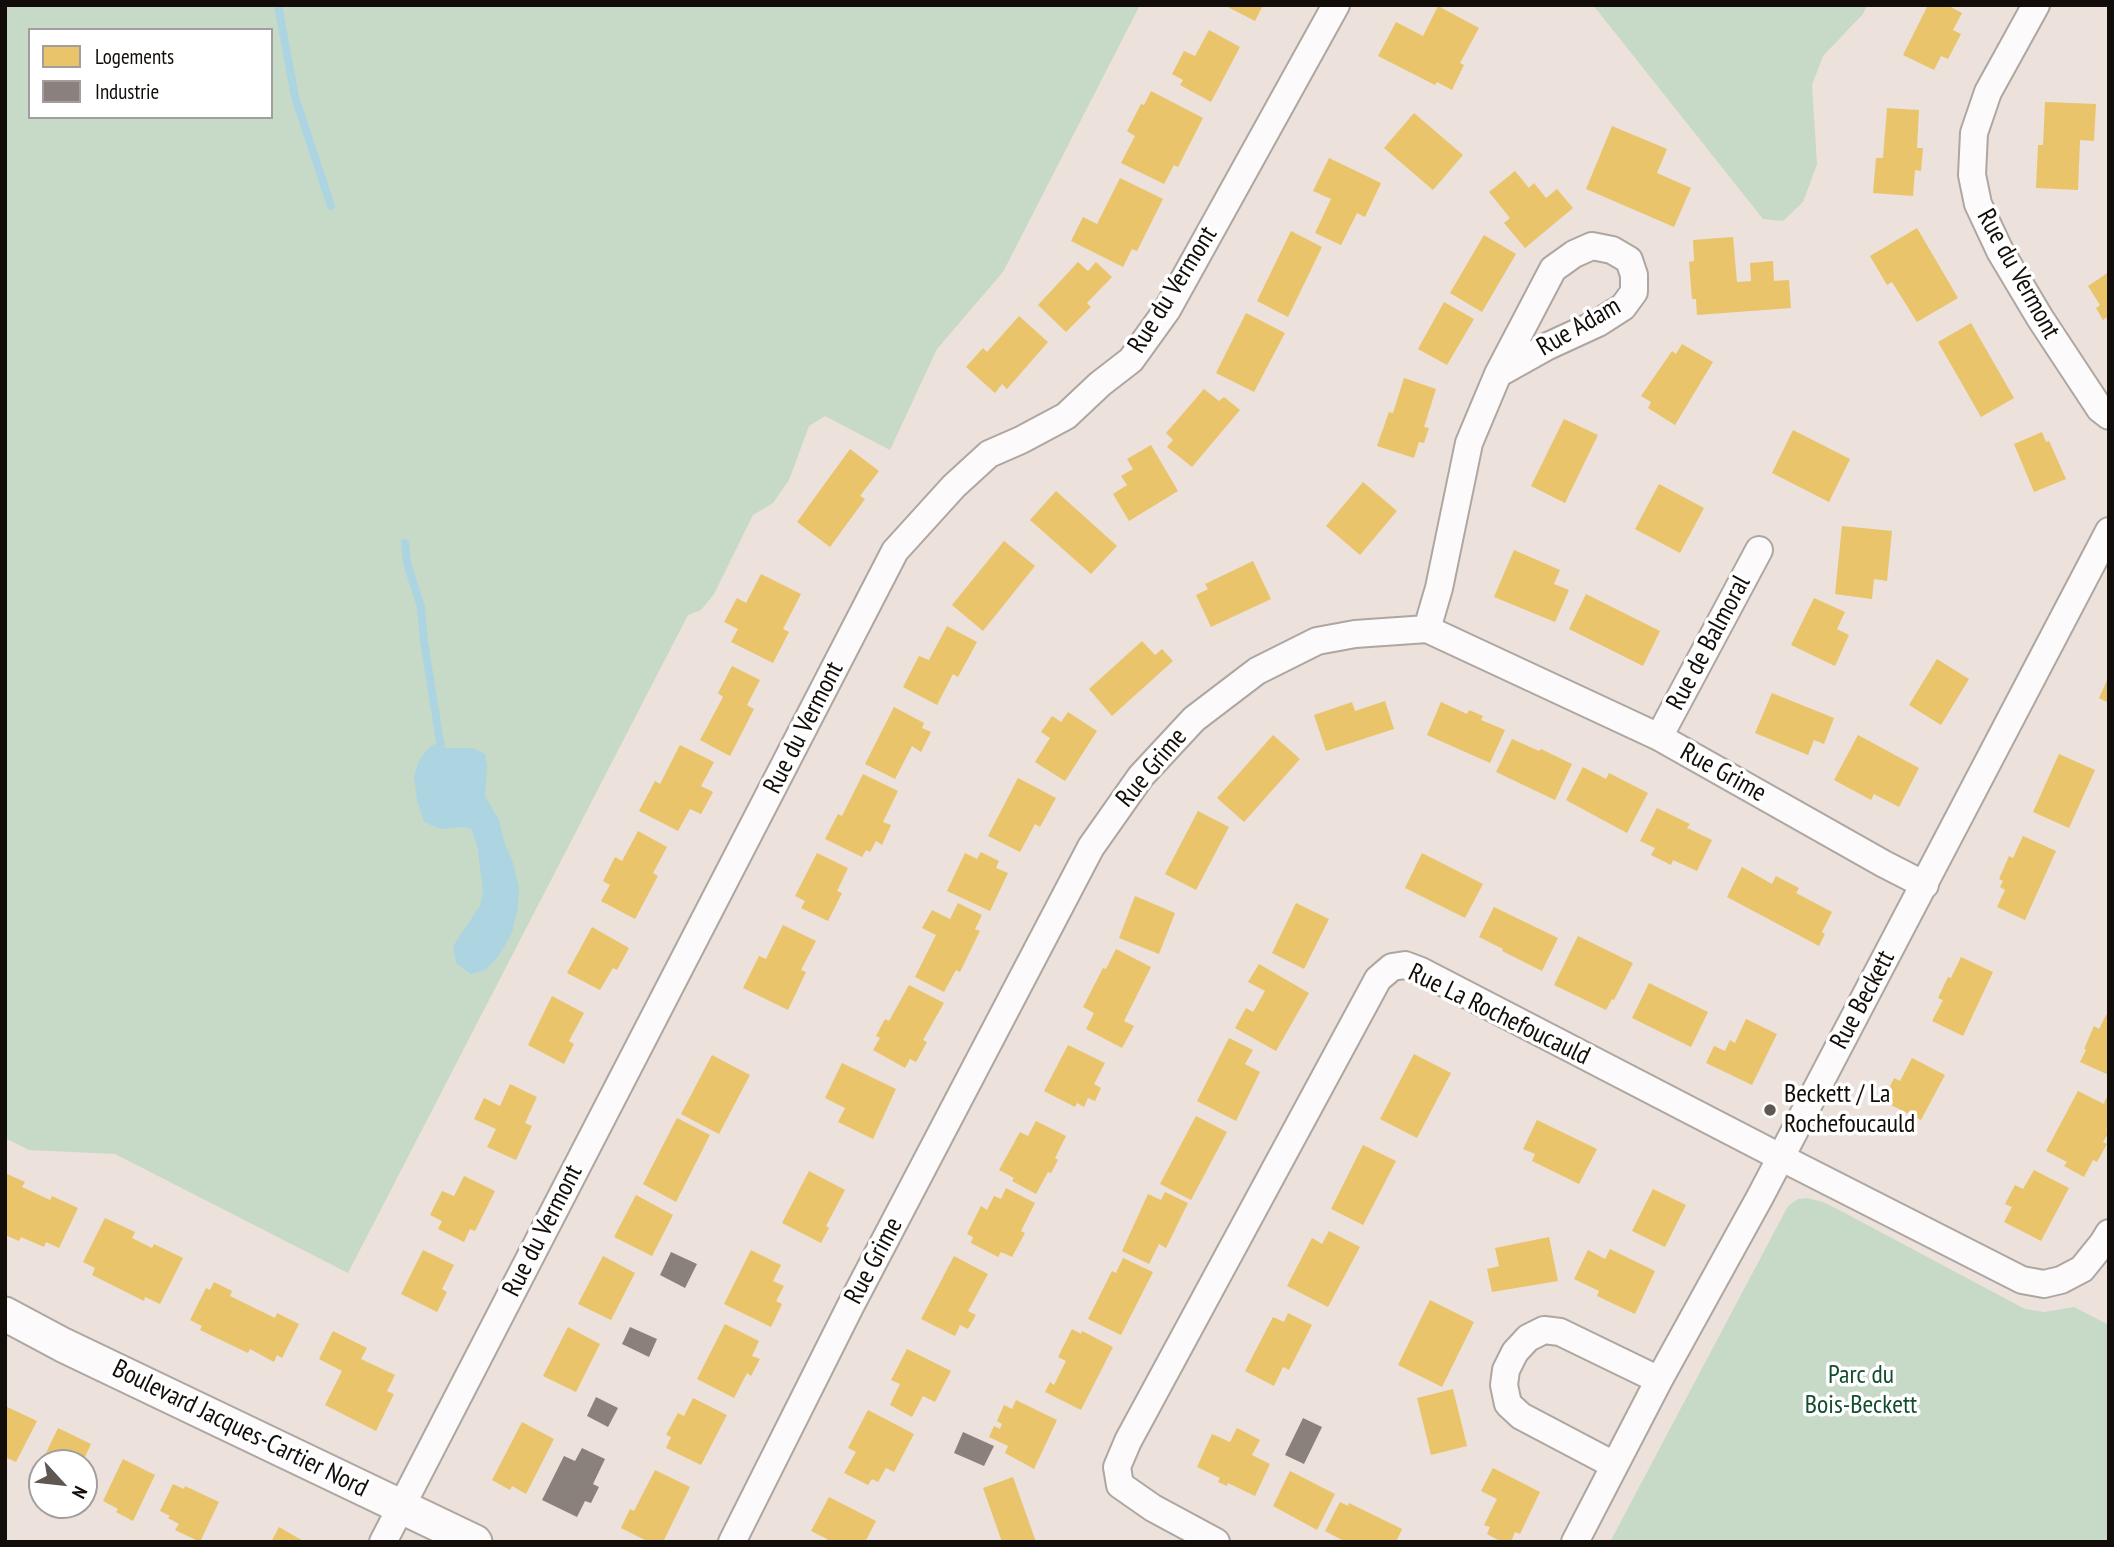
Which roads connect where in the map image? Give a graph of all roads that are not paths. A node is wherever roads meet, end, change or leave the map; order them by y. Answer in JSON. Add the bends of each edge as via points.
{"nodes":[{"id":1,"x":1336,"y":5,"type":"edge"},
{"id":2,"x":2036,"y":5,"type":"edge"},
{"id":3,"x":1498,"y":374,"type":"junction"},
{"id":4,"x":2109,"y":416,"type":"edge"},
{"id":5,"x":2109,"y":531,"type":"edge"},
{"id":6,"x":1759,"y":550,"type":"dead end"},
{"id":7,"x":1427,"y":629,"type":"junction"},
{"id":8,"x":1659,"y":737,"type":"junction"},
{"id":9,"x":1925,"y":884,"type":"junction"},
{"id":10,"x":1780,"y":1157,"type":"junction"},
{"id":11,"x":2109,"y":1233,"type":"edge"},
{"id":12,"x":5,"y":1314,"type":"edge"},
{"id":13,"x":1659,"y":1380,"type":"junction"},
{"id":14,"x":1614,"y":1465,"type":"junction"},
{"id":15,"x":401,"y":1506,"type":"junction"},
{"id":16,"x":383,"y":1542,"type":"edge"},
{"id":17,"x":475,"y":1542,"type":"edge"},
{"id":18,"x":732,"y":1542,"type":"edge"},
{"id":19,"x":1216,"y":1542,"type":"edge"},
{"id":20,"x":1575,"y":1542,"type":"edge"}],
"edges":[{"from":1,"to":15,"type":"street","name":"Rue du Vermont","via":[[1167,310],[1130,360],[1066,416],[989,454],[954,485],[895,551]]},
{"from":2,"to":4,"type":"street","name":"Rue du Vermont","via":[[1988,92],[1974,133],[1972,175],[1978,204],[2000,251],[2100,409]]},
{"from":3,"to":3,"type":"street","name":"Rue Adam","via":[[1553,269],[1592,246],[1629,260],[1634,292],[1623,307]]},
{"from":3,"to":7,"type":"street","name":"Rue Adam","via":[[1469,443],[1440,588]]},
{"from":5,"to":9,"type":"street","name":"Rue Beckett"},
{"from":6,"to":8,"type":"street","name":"Rue de Balmoral"},
{"from":7,"to":8,"type":"street","name":"Rue Grime"},
{"from":7,"to":18,"type":"street","name":"Rue Grime","via":[[1317,641],[1257,671],[1194,719],[1141,776],[1091,846]]},
{"from":8,"to":9,"type":"street","name":"Rue Grime"},
{"from":9,"to":10,"type":"street","name":"Rue Beckett"},
{"from":10,"to":11,"type":"street","name":"Rue La Rochefoucauld","via":[[2022,1280],[2044,1284],[2082,1269]]},
{"from":10,"to":13,"type":"street","name":"Rue Beckett"},
{"from":10,"to":19,"type":"street","name":"Rue La Rochefoucauld","via":[[1422,971],[1405,965],[1392,967],[1378,979],[1116,1467],[1120,1485]]},
{"from":12,"to":15,"type":"street","name":"Boulevard Jacques-Cartier Nord"},
{"from":13,"to":14,"type":"street","name":"Rue Beckett"},
{"from":13,"to":14,"type":"street","via":[[1560,1332],[1544,1331],[1528,1338],[1515,1352],[1506,1370],[1508,1404],[1521,1416]]},
{"from":14,"to":20,"type":"street","name":"Rue Beckett"},
{"from":15,"to":16,"type":"street","name":"Rue du Vermont"},
{"from":15,"to":17,"type":"street","name":"Boulevard Jacques-Cartier Nord"}]}
